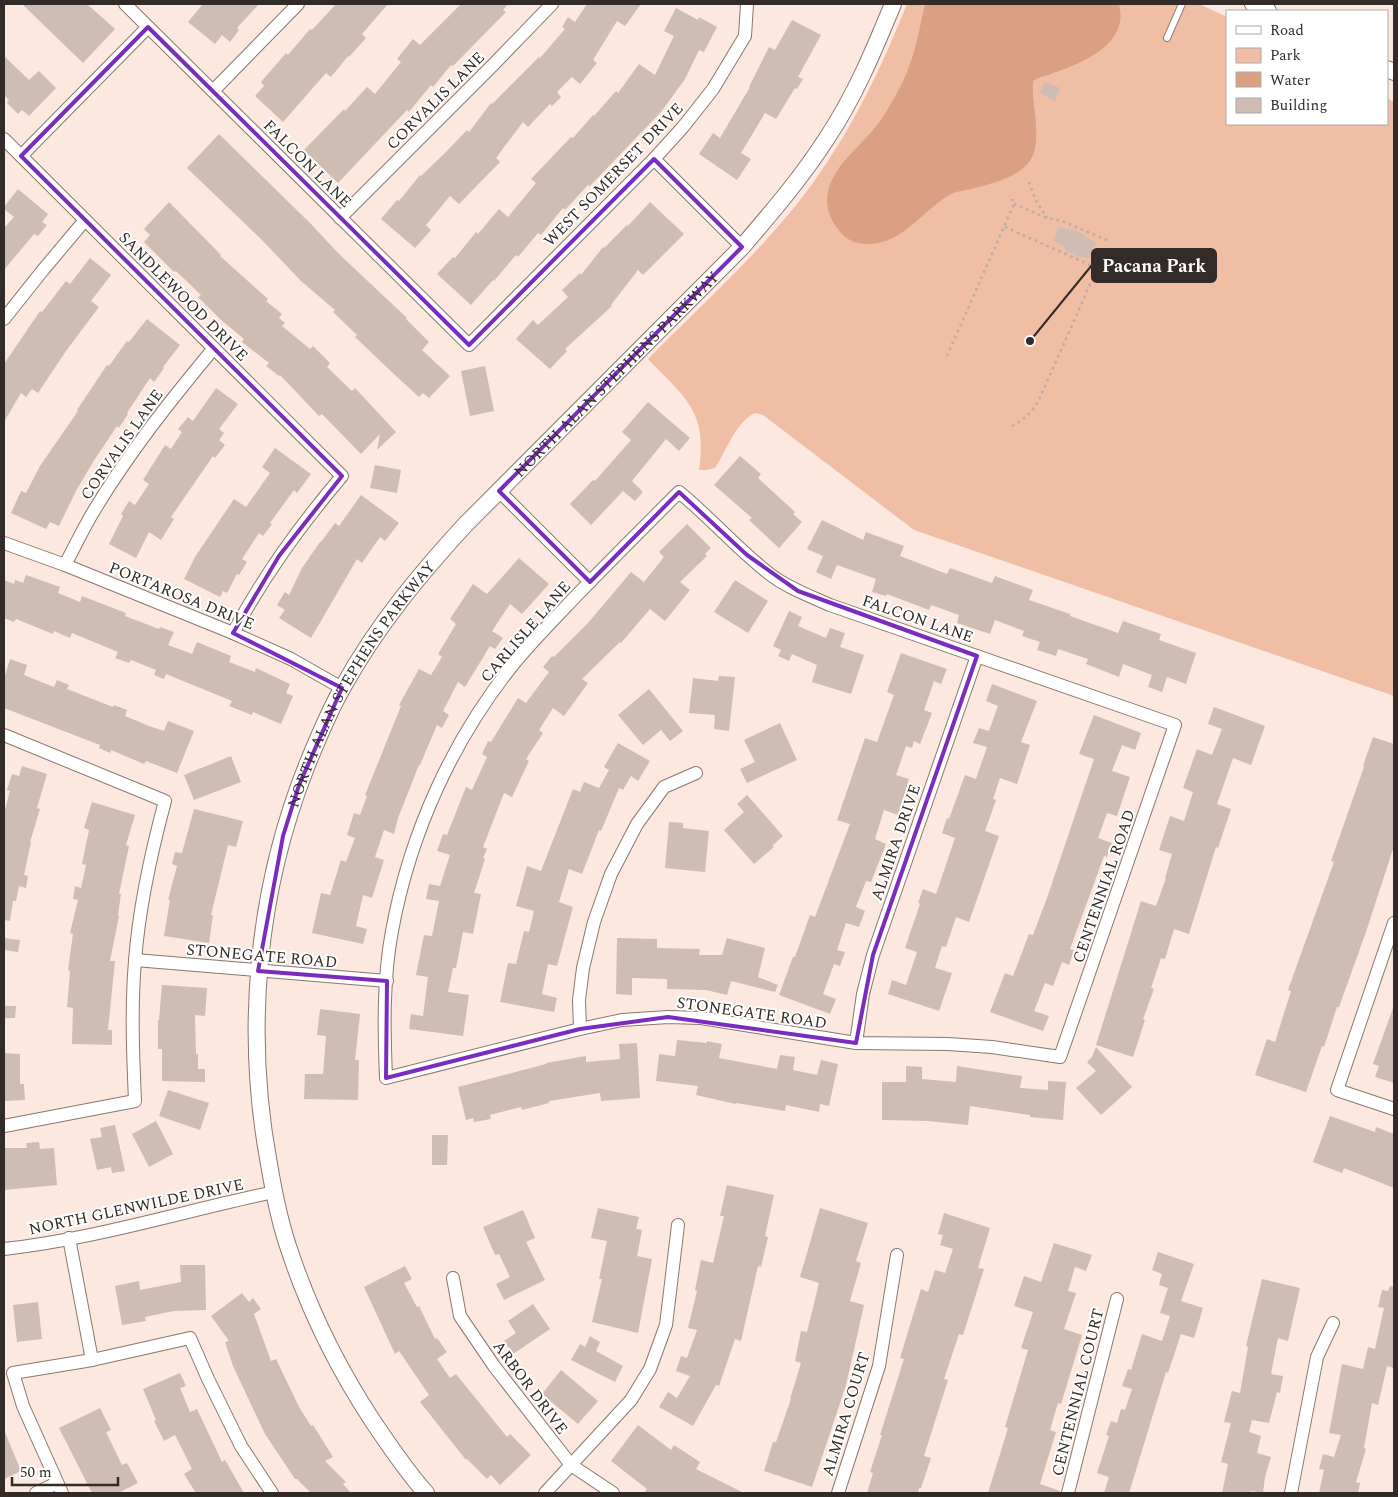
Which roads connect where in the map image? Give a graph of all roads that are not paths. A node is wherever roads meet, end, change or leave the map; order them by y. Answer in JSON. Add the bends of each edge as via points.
{"nodes":[{"id":1,"x":124,"y":4,"type":"edge"},
{"id":2,"x":298,"y":4,"type":"edge"},
{"id":3,"x":552,"y":4,"type":"edge"},
{"id":4,"x":747,"y":4,"type":"edge"},
{"id":5,"x":892,"y":4,"type":"edge"},
{"id":6,"x":1182,"y":4,"type":"edge"},
{"id":7,"x":1253,"y":4,"type":"edge"},
{"id":8,"x":1266,"y":10,"type":"edge"},
{"id":9,"x":148,"y":27,"type":"junction"},
{"id":10,"x":1167,"y":38,"type":"dead end"},
{"id":11,"x":213,"y":91,"type":"junction"},
{"id":12,"x":4,"y":139,"type":"edge"},
{"id":13,"x":21,"y":156,"type":"junction"},
{"id":14,"x":654,"y":159,"type":"junction"},
{"id":15,"x":340,"y":218,"type":"junction"},
{"id":16,"x":85,"y":220,"type":"junction"},
{"id":17,"x":742,"y":247,"type":"junction"},
{"id":18,"x":4,"y":319,"type":"edge"},
{"id":19,"x":469,"y":345,"type":"joint"},
{"id":20,"x":214,"y":348,"type":"junction"},
{"id":21,"x":500,"y":491,"type":"junction"},
{"id":22,"x":679,"y":492,"type":"joint"},
{"id":23,"x":4,"y":543,"type":"edge"},
{"id":24,"x":65,"y":565,"type":"junction"},
{"id":25,"x":590,"y":582,"type":"junction"},
{"id":26,"x":233,"y":633,"type":"junction"},
{"id":27,"x":977,"y":656,"type":"junction"},
{"id":28,"x":342,"y":688,"type":"junction"},
{"id":29,"x":1175,"y":725,"type":"joint"},
{"id":30,"x":4,"y":735,"type":"edge"},
{"id":31,"x":696,"y":773,"type":"dead end"},
{"id":32,"x":1394,"y":923,"type":"edge"},
{"id":33,"x":135,"y":960,"type":"junction"},
{"id":34,"x":258,"y":971,"type":"junction"},
{"id":35,"x":387,"y":981,"type":"junction"},
{"id":36,"x":580,"y":1029,"type":"junction"},
{"id":37,"x":856,"y":1043,"type":"junction"},
{"id":38,"x":1060,"y":1058,"type":"joint"},
{"id":39,"x":386,"y":1078,"type":"joint"},
{"id":40,"x":1394,"y":1109,"type":"edge"},
{"id":41,"x":4,"y":1126,"type":"edge"},
{"id":42,"x":274,"y":1192,"type":"junction"},
{"id":43,"x":678,"y":1225,"type":"dead end"},
{"id":44,"x":69,"y":1238,"type":"junction"},
{"id":45,"x":4,"y":1248,"type":"edge"},
{"id":46,"x":896,"y":1255,"type":"dead end"},
{"id":47,"x":453,"y":1278,"type":"dead end"},
{"id":48,"x":1117,"y":1299,"type":"dead end"},
{"id":49,"x":1333,"y":1323,"type":"dead end"},
{"id":50,"x":92,"y":1360,"type":"junction"},
{"id":51,"x":571,"y":1465,"type":"junction"},
{"id":52,"x":60,"y":1488,"type":"edge"},
{"id":53,"x":36,"y":1493,"type":"edge"},
{"id":54,"x":272,"y":1493,"type":"edge"},
{"id":55,"x":426,"y":1493,"type":"edge"},
{"id":56,"x":545,"y":1493,"type":"edge"},
{"id":57,"x":613,"y":1493,"type":"edge"},
{"id":58,"x":838,"y":1493,"type":"edge"},
{"id":59,"x":1068,"y":1493,"type":"edge"},
{"id":60,"x":1291,"y":1493,"type":"edge"}],
"edges":[{"from":1,"to":9,"type":"street","name":"FALCON LANE"},
{"from":2,"to":11,"type":"street"},
{"from":3,"to":15,"type":"street","name":"CORVALIS LANE"},
{"from":4,"to":14,"type":"street","name":"WEST SOMERSET DRIVE","via":[[745,36],[713,89]]},
{"from":5,"to":17,"type":"street","name":"NORTH ALAN STEPHENS PARKWAY","via":[[873,53],[828,137],[800,178]]},
{"from":6,"to":10,"type":"lane"},
{"from":7,"to":8,"type":"street"},
{"from":9,"to":11,"type":"street","name":"FALCON LANE"},
{"from":9,"to":13,"type":"street"},
{"from":11,"to":15,"type":"street","name":"FALCON LANE"},
{"from":12,"to":13,"type":"street","name":"SANDLEWOOD DRIVE"},
{"from":13,"to":16,"type":"street","name":"SANDLEWOOD DRIVE"},
{"from":14,"to":17,"type":"street"},
{"from":14,"to":19,"type":"street","name":"WEST SOMERSET DRIVE"},
{"from":15,"to":19,"type":"street","name":"FALCON LANE"},
{"from":16,"to":18,"type":"street"},
{"from":16,"to":20,"type":"street","name":"SANDLEWOOD DRIVE"},
{"from":17,"to":21,"type":"street","name":"NORTH ALAN STEPHENS PARKWAY"},
{"from":20,"to":24,"type":"street","name":"CORVALIS LANE","via":[[130,455],[92,514]]},
{"from":20,"to":26,"type":"street","name":"SANDLEWOOD DRIVE","via":[[342,476],[279,556]]},
{"from":21,"to":25,"type":"street"},
{"from":21,"to":28,"type":"street","name":"NORTH ALAN STEPHENS PARKWAY","via":[[426,567],[373,638]]},
{"from":22,"to":25,"type":"street","name":"CARLISLE LANE"},
{"from":22,"to":27,"type":"street","name":"FALCON LANE","via":[[772,576],[798,591]]},
{"from":23,"to":24,"type":"street","name":"PORTAROSA DRIVE"},
{"from":24,"to":26,"type":"street","name":"PORTAROSA DRIVE"},
{"from":25,"to":35,"type":"street","name":"CARLISLE LANE","via":[[516,661],[462,740],[438,786],[404,879],[392,932]]},
{"from":26,"to":28,"type":"street","name":"PORTAROSA DRIVE","via":[[291,659]]},
{"from":27,"to":29,"type":"street","name":"FALCON LANE"},
{"from":27,"to":37,"type":"street","name":"ALMIRA DRIVE","via":[[874,955],[863,994]]},
{"from":28,"to":34,"type":"street","name":"NORTH ALAN STEPHENS PARKWAY","via":[[303,776],[283,836],[274,869]]},
{"from":29,"to":38,"type":"street","name":"CENTENNIAL ROAD"},
{"from":30,"to":33,"type":"street","via":[[165,801],[152,848]]},
{"from":31,"to":36,"type":"street","via":[[664,787],[638,824],[611,874],[594,922],[583,968]]},
{"from":32,"to":40,"type":"street","via":[[1337,1090]]},
{"from":33,"to":34,"type":"street","name":"STONEGATE ROAD"},
{"from":33,"to":41,"type":"street","via":[[132,1029],[135,1101]]},
{"from":34,"to":35,"type":"street","name":"STONEGATE ROAD"},
{"from":34,"to":42,"type":"street","name":"NORTH ALAN STEPHENS PARKWAY","via":[[258,1080]]},
{"from":35,"to":39,"type":"street","name":"CARLISLE LANE"},
{"from":36,"to":37,"type":"street","name":"STONEGATE ROAD","via":[[622,1020],[668,1016],[700,1018]]},
{"from":36,"to":39,"type":"street","name":"STONEGATE ROAD"},
{"from":37,"to":38,"type":"street","name":"STONEGATE ROAD","via":[[965,1045]]},
{"from":42,"to":44,"type":"street","name":"NORTH GLENWILDE DRIVE"},
{"from":42,"to":55,"type":"street","name":"NORTH ALAN STEPHENS PARKWAY","via":[[290,1252],[326,1341],[384,1438]]},
{"from":43,"to":51,"type":"street","via":[[666,1325],[650,1369],[631,1400]]},
{"from":44,"to":45,"type":"street","name":"NORTH GLENWILDE DRIVE"},
{"from":44,"to":50,"type":"street"},
{"from":46,"to":58,"type":"street","name":"ALMIRA COURT","via":[[879,1366]]},
{"from":47,"to":51,"type":"street","name":"ARBOR DRIVE","via":[[460,1316],[494,1366]]},
{"from":48,"to":59,"type":"street","name":"CENTENNIAL COURT"},
{"from":49,"to":60,"type":"street","via":[[1317,1357]]},
{"from":50,"to":52,"type":"street","via":[[13,1373],[23,1406]]},
{"from":50,"to":54,"type":"street","via":[[190,1338],[241,1446]]},
{"from":51,"to":56,"type":"street"},
{"from":51,"to":57,"type":"street","name":"ARBOR DRIVE"},
{"from":52,"to":53,"type":"street"}]}
